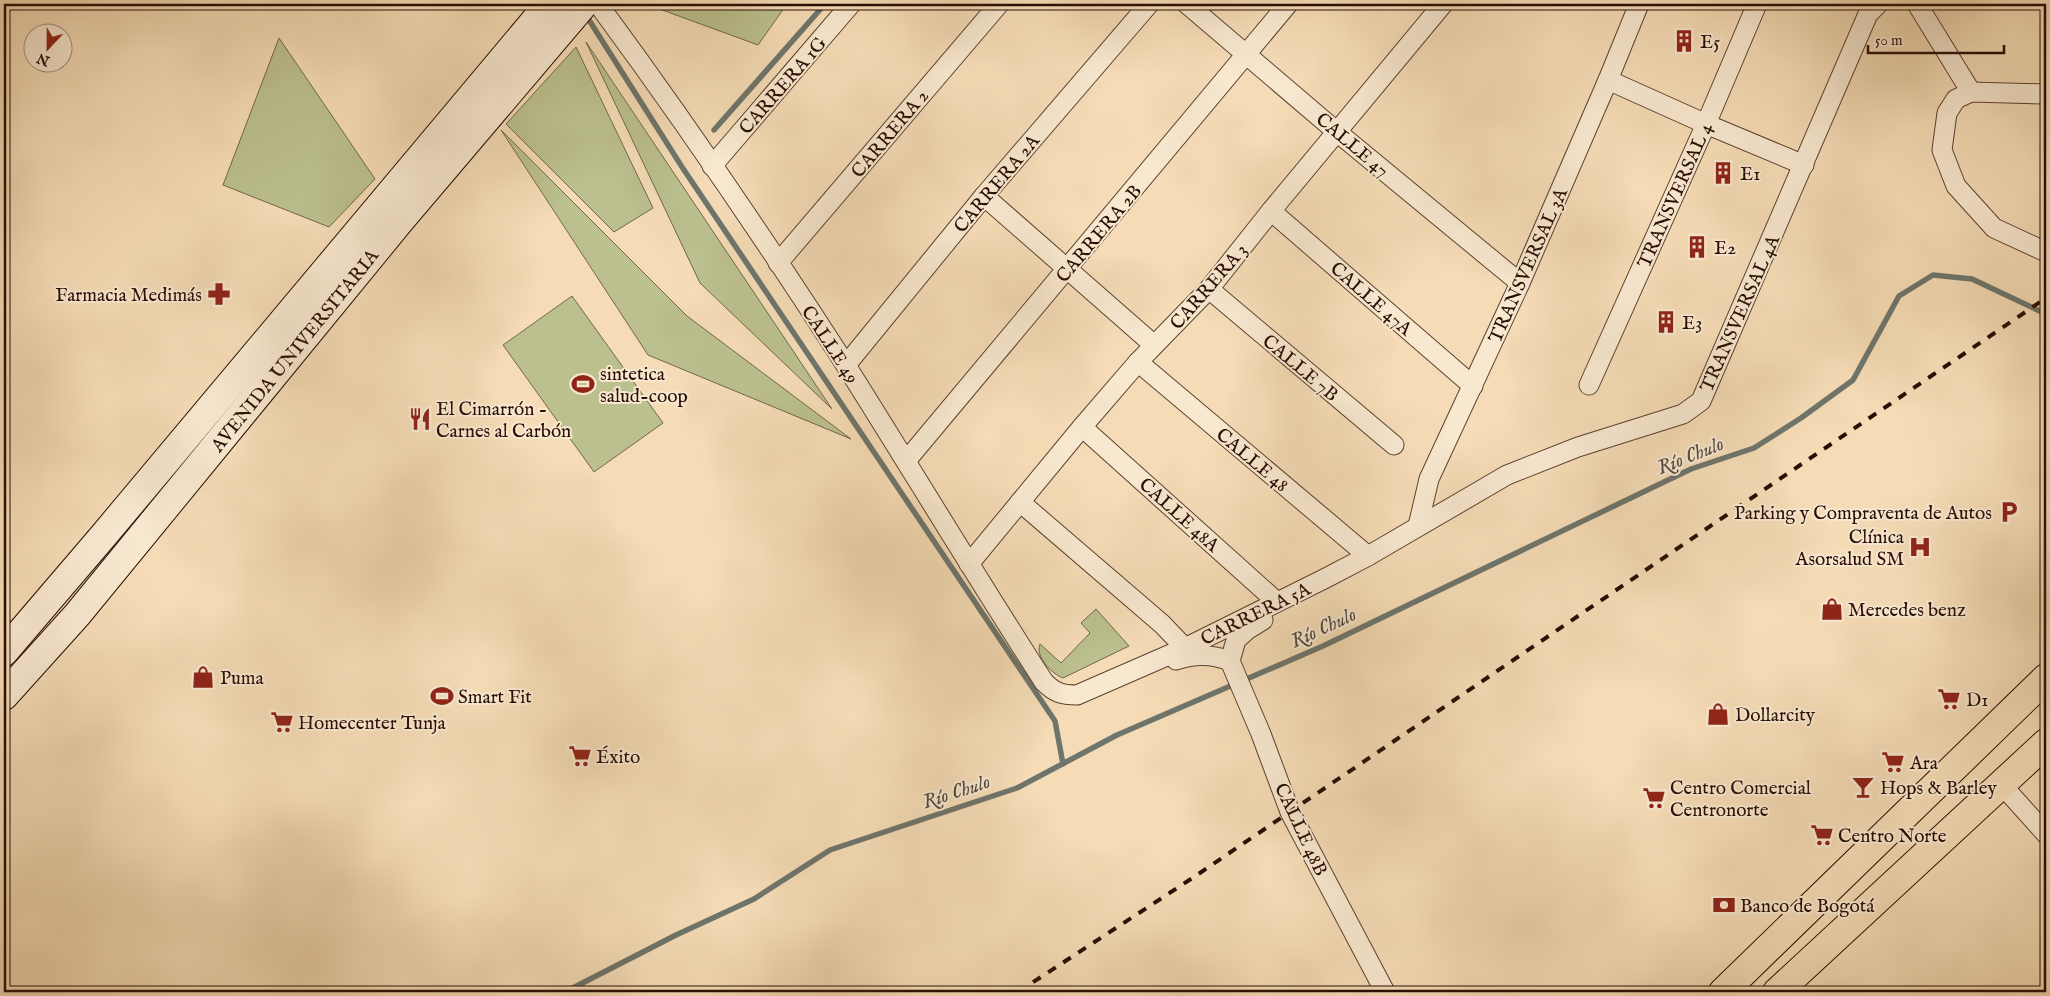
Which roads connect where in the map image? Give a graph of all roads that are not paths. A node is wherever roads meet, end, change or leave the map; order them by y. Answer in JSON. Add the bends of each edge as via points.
{"nodes":[{"id":1,"x":549,"y":4,"type":"edge"},
{"id":2,"x":584,"y":4,"type":"edge"},
{"id":3,"x":598,"y":4,"type":"edge"},
{"id":4,"x":851,"y":4,"type":"edge"},
{"id":5,"x":999,"y":4,"type":"edge"},
{"id":6,"x":1149,"y":4,"type":"edge"},
{"id":7,"x":1186,"y":4,"type":"edge"},
{"id":8,"x":1288,"y":4,"type":"edge"},
{"id":9,"x":1443,"y":4,"type":"edge"},
{"id":10,"x":1639,"y":4,"type":"edge"},
{"id":11,"x":1757,"y":4,"type":"edge"},
{"id":12,"x":1878,"y":4,"type":"edge"},
{"id":13,"x":1916,"y":4,"type":"edge"},
{"id":14,"x":1246,"y":54,"type":"junction"},
{"id":15,"x":1608,"y":80,"type":"junction"},
{"id":16,"x":1970,"y":92,"type":"junction"},
{"id":17,"x":2046,"y":94,"type":"edge"},
{"id":18,"x":1706,"y":124,"type":"junction"},
{"id":19,"x":1337,"y":132,"type":"junction"},
{"id":20,"x":1804,"y":165,"type":"junction"},
{"id":21,"x":712,"y":166,"type":"junction"},
{"id":22,"x":984,"y":196,"type":"junction"},
{"id":23,"x":1271,"y":211,"type":"junction"},
{"id":24,"x":2046,"y":252,"type":"edge"},
{"id":25,"x":778,"y":263,"type":"junction"},
{"id":26,"x":1068,"y":269,"type":"junction"},
{"id":27,"x":1520,"y":283,"type":"junction"},
{"id":28,"x":1209,"y":289,"type":"junction"},
{"id":29,"x":1154,"y":345,"type":"junction"},
{"id":30,"x":1138,"y":362,"type":"junction"},
{"id":31,"x":846,"y":365,"type":"junction"},
{"id":32,"x":1589,"y":385,"type":"dead end"},
{"id":33,"x":1473,"y":386,"type":"junction"},
{"id":34,"x":1082,"y":426,"type":"junction"},
{"id":35,"x":1394,"y":445,"type":"dead end"},
{"id":36,"x":906,"y":461,"type":"junction"},
{"id":37,"x":1020,"y":502,"type":"junction"},
{"id":38,"x":1450,"y":507,"type":"joint"},
{"id":39,"x":1418,"y":526,"type":"junction"},
{"id":40,"x":1368,"y":556,"type":"junction"},
{"id":41,"x":969,"y":564,"type":"junction"},
{"id":42,"x":1326,"y":578,"type":"junction"},
{"id":43,"x":1277,"y":602,"type":"junction"},
{"id":44,"x":1185,"y":648,"type":"junction"},
{"id":45,"x":4,"y":652,"type":"edge"},
{"id":46,"x":1230,"y":661,"type":"junction"},
{"id":47,"x":2046,"y":678,"type":"edge"},
{"id":48,"x":1052,"y":691,"type":"joint"},
{"id":49,"x":1079,"y":694,"type":"junction"},
{"id":50,"x":4,"y":696,"type":"edge"},
{"id":51,"x":2046,"y":743,"type":"edge"},
{"id":52,"x":2002,"y":785,"type":"junction"},
{"id":53,"x":2046,"y":834,"type":"edge"},
{"id":54,"x":1385,"y":992,"type":"edge"},
{"id":55,"x":1723,"y":992,"type":"edge"},
{"id":56,"x":1778,"y":992,"type":"edge"}],
"edges":[{"from":1,"to":45,"type":"main road","name":"AVENIDA UNIVERSITARIA"},
{"from":2,"to":50,"type":"main road","name":"AVENIDA UNIVERSITARIA","via":[[383,241],[77,615]]},
{"from":3,"to":21,"type":"street","name":"CALLE 49","via":[[679,114]]},
{"from":4,"to":21,"type":"street","name":"CARRERA 1G"},
{"from":5,"to":25,"type":"street","name":"CARRERA 2"},
{"from":6,"to":22,"type":"street","name":"CARRERA 2A"},
{"from":7,"to":14,"type":"street","name":"CALLE 47"},
{"from":8,"to":14,"type":"street","name":"CARRERA 2B"},
{"from":9,"to":19,"type":"street","name":"CARRERA 3"},
{"from":10,"to":15,"type":"street","name":"TRANSVERSAL 3A"},
{"from":11,"to":18,"type":"street","name":"TRANSVERSAL 4"},
{"from":12,"to":20,"type":"street","name":"TRANSVERSAL 4A","via":[[1868,14]]},
{"from":13,"to":16,"type":"street"},
{"from":14,"to":19,"type":"street","name":"CALLE 47"},
{"from":14,"to":26,"type":"street","name":"CARRERA 2B"},
{"from":15,"to":18,"type":"street"},
{"from":15,"to":27,"type":"street","name":"TRANSVERSAL 3A"},
{"from":16,"to":17,"type":"street"},
{"from":16,"to":24,"type":"street","via":[[1956,99],[1947,113],[1942,150],[1956,186],[1994,228]]},
{"from":18,"to":20,"type":"street"},
{"from":18,"to":32,"type":"street","name":"TRANSVERSAL 4"},
{"from":19,"to":23,"type":"street","name":"CARRERA 3"},
{"from":19,"to":27,"type":"street","name":"CALLE 47"},
{"from":20,"to":38,"type":"street","name":"TRANSVERSAL 4A","via":[[1701,401],[1683,414],[1578,447],[1507,475]]},
{"from":21,"to":25,"type":"street","name":"CALLE 49"},
{"from":22,"to":26,"type":"street"},
{"from":22,"to":31,"type":"street","name":"CARRERA 2A"},
{"from":23,"to":28,"type":"street","name":"CARRERA 3"},
{"from":23,"to":33,"type":"street","name":"CALLE 47A"},
{"from":25,"to":31,"type":"street","name":"CALLE 49"},
{"from":26,"to":29,"type":"street"},
{"from":26,"to":36,"type":"street","name":"CARRERA 2B"},
{"from":27,"to":33,"type":"street","name":"TRANSVERSAL 3A"},
{"from":28,"to":29,"type":"street","name":"CARRERA 3"},
{"from":28,"to":35,"type":"street","name":"CALLE 7B"},
{"from":29,"to":30,"type":"street","name":"CARRERA 3"},
{"from":30,"to":34,"type":"street","name":"CARRERA 3"},
{"from":30,"to":40,"type":"street","name":"CALLE 48"},
{"from":31,"to":36,"type":"street","name":"CALLE 49"},
{"from":33,"to":39,"type":"street","name":"TRANSVERSAL 3A","via":[[1429,478]]},
{"from":34,"to":37,"type":"street","name":"CARRERA 3"},
{"from":34,"to":43,"type":"street","name":"CALLE 48A"},
{"from":36,"to":41,"type":"street","name":"CALLE 49"},
{"from":37,"to":41,"type":"street","name":"CARRERA 3"},
{"from":37,"to":44,"type":"street","via":[[1162,624]]},
{"from":38,"to":39,"type":"street","name":"CARRERA 5A"},
{"from":39,"to":40,"type":"street","name":"CARRERA 5A"},
{"from":40,"to":42,"type":"street","name":"CARRERA 5A"},
{"from":41,"to":48,"type":"street","name":"CALLE 49"},
{"from":42,"to":43,"type":"street","name":"CARRERA 5A"},
{"from":42,"to":46,"type":"street","via":[[1247,630],[1236,640]]},
{"from":43,"to":44,"type":"street","name":"CARRERA 5A"},
{"from":44,"to":49,"type":"street","name":"CARRERA 5A"},
{"from":46,"to":49,"type":"street","via":[[1212,655],[1178,659],[1136,679],[1094,693]]},
{"from":46,"to":54,"type":"street","name":"CALLE 48B","via":[[1290,812]]},
{"from":47,"to":55,"type":"main road"},
{"from":48,"to":49,"type":"street","name":"CARRERA 5A","via":[[1064,695]]},
{"from":51,"to":52,"type":"main road"},
{"from":52,"to":53,"type":"street"},
{"from":52,"to":56,"type":"main road"}]}
